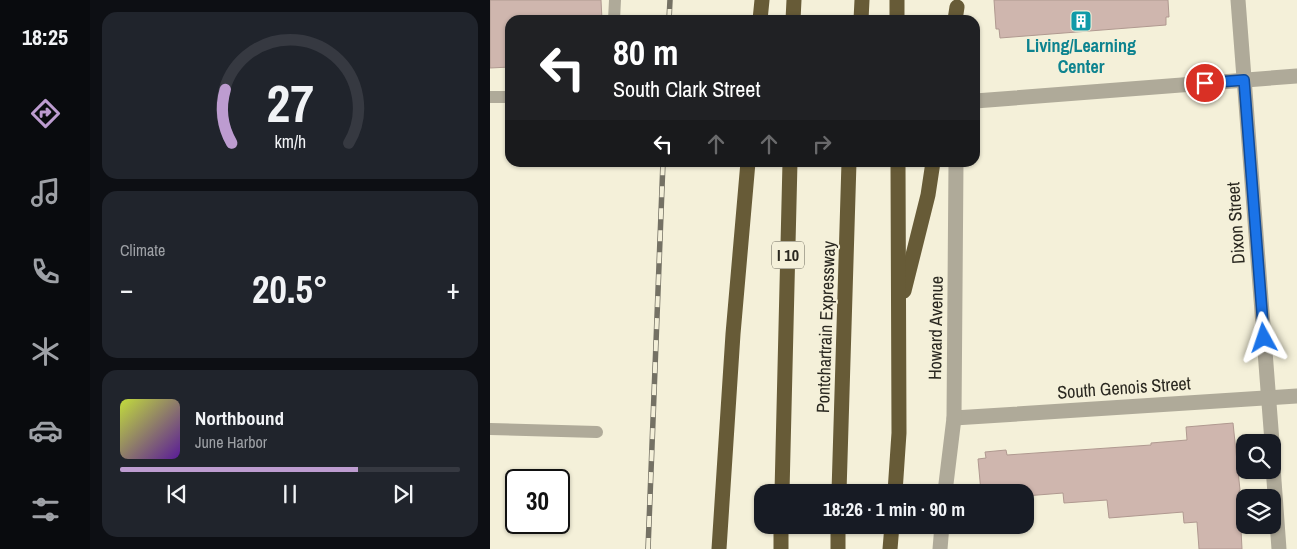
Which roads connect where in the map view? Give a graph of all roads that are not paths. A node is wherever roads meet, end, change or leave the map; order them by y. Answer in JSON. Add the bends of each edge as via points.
{"nodes":[{"id":1,"x":615,"y":0,"type":"edge"},
{"id":2,"x":762,"y":0,"type":"edge"},
{"id":3,"x":794,"y":0,"type":"edge"},
{"id":4,"x":862,"y":0,"type":"edge"},
{"id":5,"x":897,"y":0,"type":"edge"},
{"id":6,"x":1238,"y":0,"type":"edge"},
{"id":7,"x":614,"y":15,"type":"edge"},
{"id":8,"x":760,"y":15,"type":"edge"},
{"id":9,"x":793,"y":15,"type":"edge"},
{"id":10,"x":861,"y":15,"type":"edge"},
{"id":11,"x":897,"y":15,"type":"edge"},
{"id":12,"x":1297,"y":76,"type":"edge"},
{"id":13,"x":1244,"y":80,"type":"junction"},
{"id":14,"x":490,"y":97,"type":"edge"},
{"id":15,"x":505,"y":97,"type":"edge"},
{"id":16,"x":980,"y":101,"type":"edge"},
{"id":17,"x":748,"y":167,"type":"edge"},
{"id":18,"x":790,"y":167,"type":"edge"},
{"id":19,"x":849,"y":167,"type":"edge"},
{"id":20,"x":898,"y":167,"type":"edge"},
{"id":21,"x":932,"y":167,"type":"edge"},
{"id":22,"x":956,"y":167,"type":"edge"},
{"id":23,"x":899,"y":312,"type":"junction"},
{"id":24,"x":1297,"y":396,"type":"edge"},
{"id":25,"x":1269,"y":398,"type":"junction"},
{"id":26,"x":954,"y":418,"type":"junction"},
{"id":27,"x":490,"y":428,"type":"edge"},
{"id":28,"x":597,"y":432,"type":"dead end"},
{"id":29,"x":1271,"y":434,"type":"edge"},
{"id":30,"x":1274,"y":479,"type":"edge"},
{"id":31,"x":782,"y":484,"type":"edge"},
{"id":32,"x":839,"y":484,"type":"edge"},
{"id":33,"x":895,"y":484,"type":"edge"},
{"id":34,"x":946,"y":484,"type":"edge"},
{"id":35,"x":781,"y":534,"type":"edge"},
{"id":36,"x":838,"y":534,"type":"edge"},
{"id":37,"x":891,"y":534,"type":"edge"},
{"id":38,"x":941,"y":534,"type":"edge"},
{"id":39,"x":719,"y":549,"type":"edge"},
{"id":40,"x":781,"y":549,"type":"edge"},
{"id":41,"x":838,"y":549,"type":"edge"},
{"id":42,"x":890,"y":549,"type":"edge"},
{"id":43,"x":940,"y":549,"type":"edge"},
{"id":44,"x":1279,"y":549,"type":"edge"}],
"edges":[{"from":1,"to":7,"type":"lane"},
{"from":2,"to":8,"type":"highway"},
{"from":3,"to":9,"type":"highway"},
{"from":4,"to":10,"type":"highway"},
{"from":5,"to":11,"type":"highway"},
{"from":6,"to":13,"type":"street","name":"Dixon Street"},
{"from":12,"to":13,"type":"street"},
{"from":13,"to":16,"type":"street"},
{"from":13,"to":25,"type":"street","name":"Dixon Street"},
{"from":14,"to":15,"type":"lane"},
{"from":17,"to":39,"type":"highway"},
{"from":18,"to":31,"type":"highway","number":"I 10"},
{"from":19,"to":32,"type":"highway","name":"Pontchartrain Expressway"},
{"from":20,"to":23,"type":"highway"},
{"from":21,"to":23,"type":"highway"},
{"from":22,"to":26,"type":"street","name":"Howard Avenue"},
{"from":23,"to":33,"type":"highway","via":[[899,433]]},
{"from":24,"to":25,"type":"street","name":"South Genois Street"},
{"from":25,"to":26,"type":"street","name":"South Genois Street"},
{"from":25,"to":29,"type":"street","name":"Dixon Street"},
{"from":26,"to":34,"type":"street","name":"Howard Avenue"},
{"from":27,"to":28,"type":"lane"},
{"from":30,"to":44,"type":"street"},
{"from":35,"to":40,"type":"highway"},
{"from":36,"to":41,"type":"highway"},
{"from":37,"to":42,"type":"highway"},
{"from":38,"to":43,"type":"street"}]}
